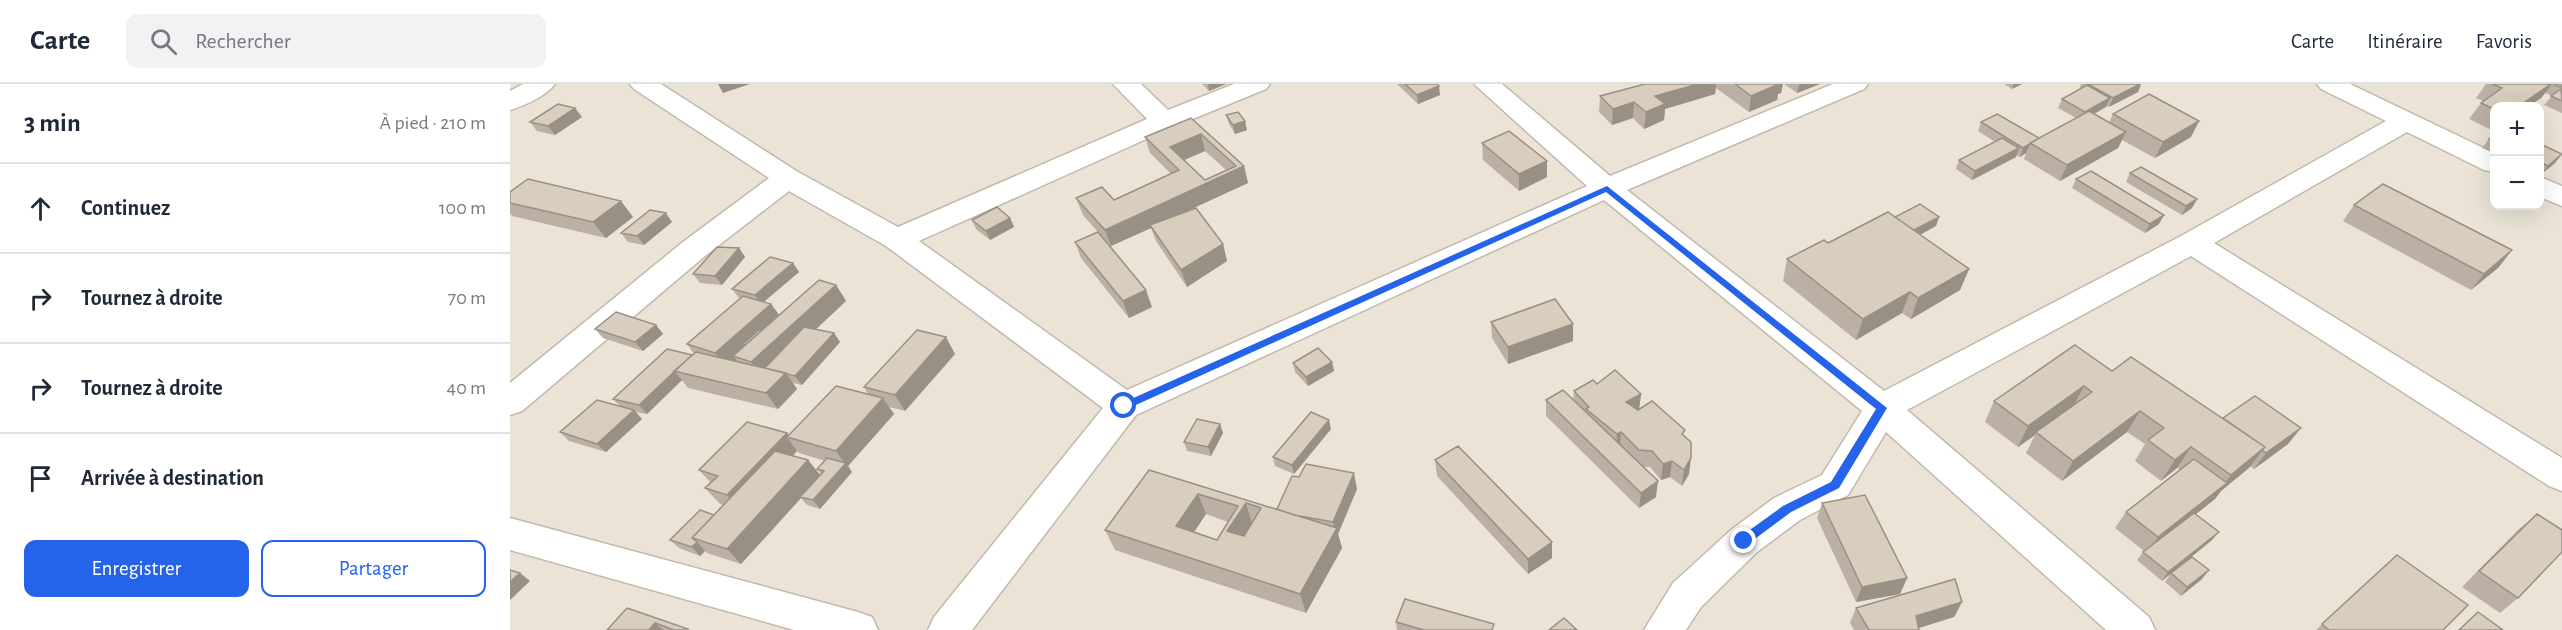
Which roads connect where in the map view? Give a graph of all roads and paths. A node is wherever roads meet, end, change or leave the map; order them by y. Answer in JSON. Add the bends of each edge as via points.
{"nodes":[{"id":1,"x":542,"y":84,"type":"edge"},
{"id":2,"x":643,"y":84,"type":"edge"},
{"id":3,"x":1126,"y":84,"type":"edge"},
{"id":4,"x":1257,"y":84,"type":"edge"},
{"id":5,"x":1487,"y":84,"type":"edge"},
{"id":6,"x":1855,"y":84,"type":"edge"},
{"id":7,"x":2330,"y":84,"type":"edge"},
{"id":8,"x":510,"y":102,"type":"edge"},
{"id":9,"x":1164,"y":121,"type":"junction"},
{"id":10,"x":2406,"y":121,"type":"junction"},
{"id":11,"x":2490,"y":162,"type":"edge"},
{"id":12,"x":788,"y":178,"type":"junction"},
{"id":13,"x":1607,"y":188,"type":"junction"},
{"id":14,"x":2544,"y":188,"type":"edge"},
{"id":15,"x":2562,"y":197,"type":"edge"},
{"id":16,"x":897,"y":239,"type":"junction"},
{"id":17,"x":2192,"y":243,"type":"junction"},
{"id":18,"x":510,"y":402,"type":"edge"},
{"id":19,"x":1124,"y":406,"type":"junction"},
{"id":20,"x":1882,"y":408,"type":"junction"},
{"id":21,"x":2562,"y":476,"type":"edge"},
{"id":22,"x":510,"y":534,"type":"edge"},
{"id":23,"x":858,"y":630,"type":"edge"},
{"id":24,"x":948,"y":630,"type":"edge"},
{"id":25,"x":1664,"y":630,"type":"edge"},
{"id":26,"x":2135,"y":630,"type":"edge"}],
"edges":[{"from":1,"to":8,"type":"street"},
{"from":2,"to":12,"type":"street"},
{"from":3,"to":9,"type":"street"},
{"from":4,"to":9,"type":"street"},
{"from":5,"to":13,"type":"street"},
{"from":6,"to":13,"type":"street"},
{"from":7,"to":10,"type":"street"},
{"from":9,"to":16,"type":"street"},
{"from":10,"to":11,"type":"street"},
{"from":10,"to":17,"type":"street"},
{"from":12,"to":16,"type":"street"},
{"from":12,"to":18,"type":"street","via":[[694,249]]},
{"from":13,"to":19,"type":"street"},
{"from":13,"to":20,"type":"street"},
{"from":14,"to":15,"type":"street"},
{"from":16,"to":19,"type":"street"},
{"from":17,"to":20,"type":"street"},
{"from":17,"to":21,"type":"street"},
{"from":19,"to":24,"type":"street"},
{"from":20,"to":25,"type":"street","via":[[1835,485],[1787,509],[1744,541],[1687,595]]},
{"from":20,"to":26,"type":"street"},
{"from":22,"to":23,"type":"street"}]}
